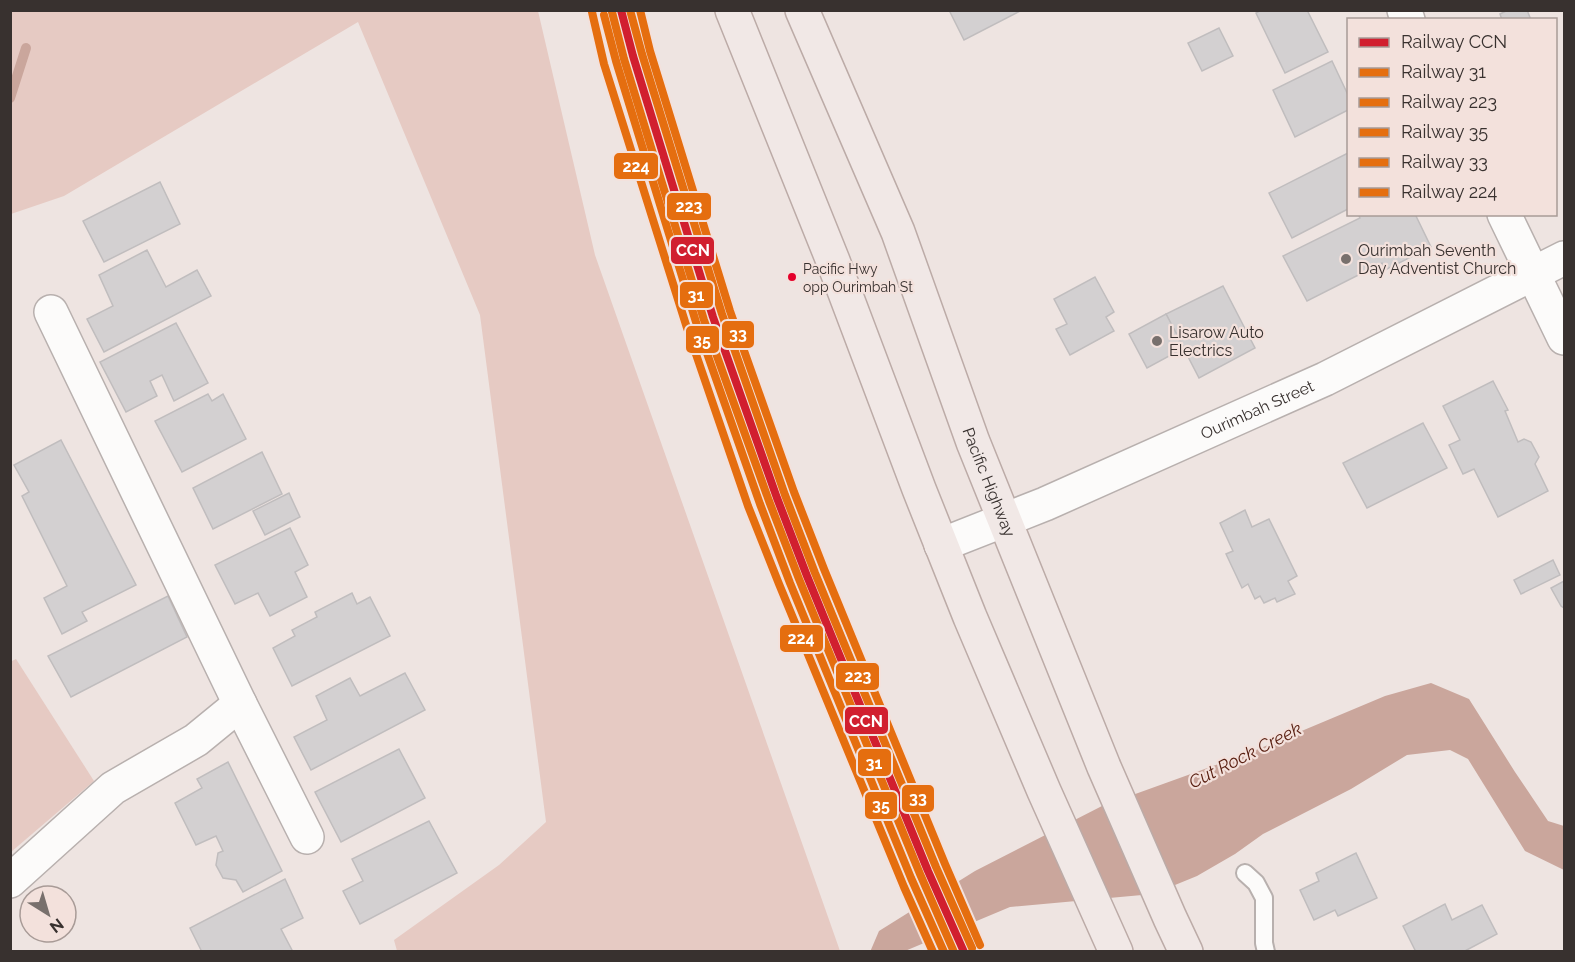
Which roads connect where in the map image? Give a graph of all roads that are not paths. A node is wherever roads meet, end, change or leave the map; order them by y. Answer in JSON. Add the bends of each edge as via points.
{"nodes":[{"id":1,"x":732,"y":10,"type":"edge"},
{"id":2,"x":802,"y":10,"type":"edge"},
{"id":3,"x":1505,"y":216,"type":"edge"},
{"id":4,"x":1564,"y":258,"type":"edge"},
{"id":5,"x":1533,"y":274,"type":"junction"},
{"id":6,"x":51,"y":312,"type":"dead end"},
{"id":7,"x":1564,"y":338,"type":"edge"},
{"id":8,"x":1005,"y":519,"type":"junction"},
{"id":9,"x":941,"y":545,"type":"junction"},
{"id":10,"x":240,"y":704,"type":"junction"},
{"id":11,"x":307,"y":837,"type":"dead end"},
{"id":12,"x":1245,"y":873,"type":"dead end"},
{"id":13,"x":11,"y":881,"type":"edge"},
{"id":14,"x":1115,"y":950,"type":"edge"},
{"id":15,"x":1186,"y":951,"type":"edge"},
{"id":16,"x":1266,"y":951,"type":"edge"}],
"edges":[{"from":1,"to":9,"type":"main road"},
{"from":2,"to":8,"type":"main road","name":"Pacific Highway","via":[[898,232],[973,442]]},
{"from":3,"to":5,"type":"street"},
{"from":4,"to":5,"type":"street","name":"Ourimbah Street"},
{"from":5,"to":7,"type":"street"},
{"from":5,"to":8,"type":"street","name":"Ourimbah Street","via":[[1325,379]]},
{"from":6,"to":10,"type":"street"},
{"from":8,"to":9,"type":"street","name":"Ourimbah Street"},
{"from":8,"to":15,"type":"main road","name":"Pacific Highway","via":[[1104,766]]},
{"from":9,"to":14,"type":"main road"},
{"from":10,"to":11,"type":"street"},
{"from":10,"to":13,"type":"street","via":[[196,740],[113,788]]},
{"from":12,"to":16,"type":"lane","via":[[1264,898]]}]}
